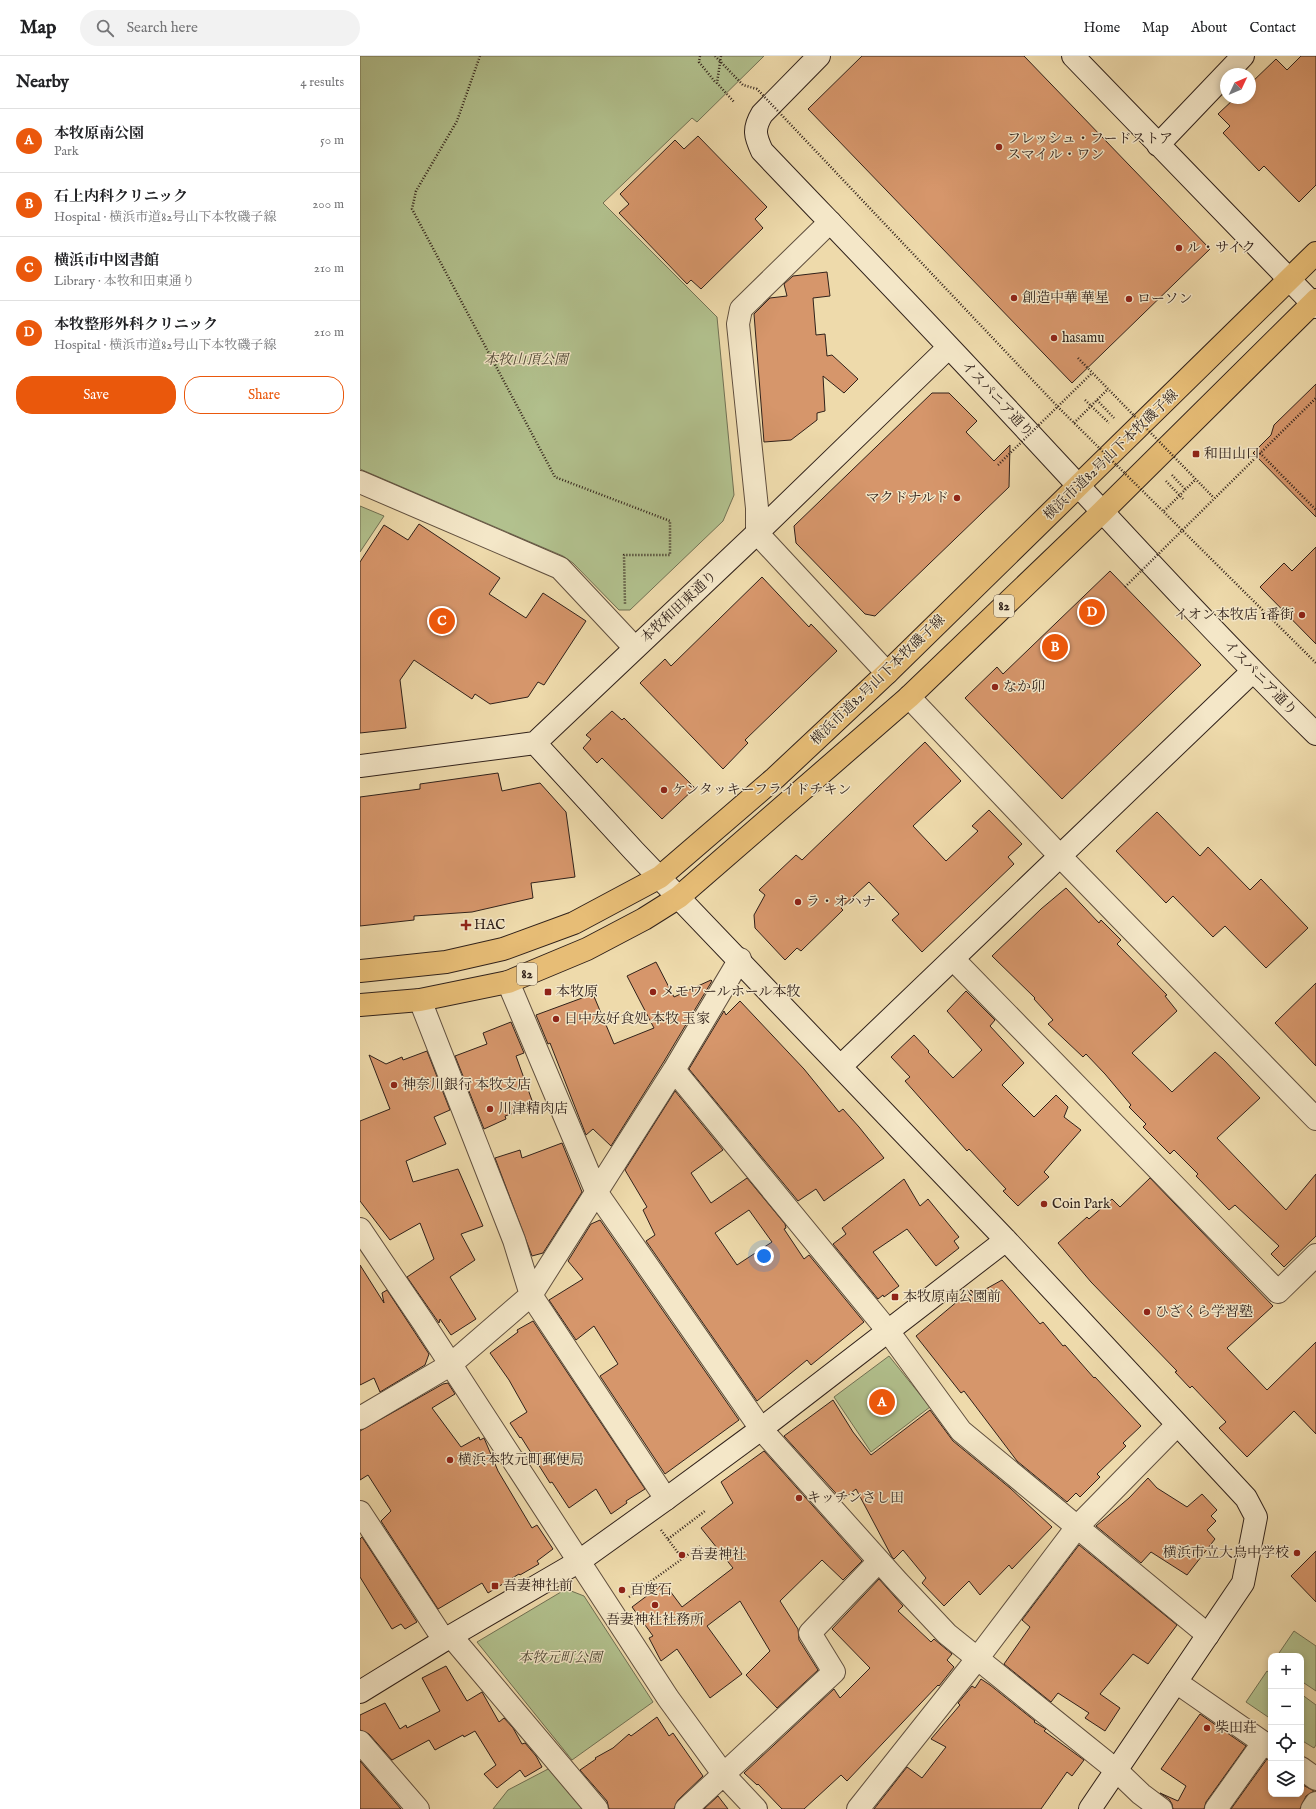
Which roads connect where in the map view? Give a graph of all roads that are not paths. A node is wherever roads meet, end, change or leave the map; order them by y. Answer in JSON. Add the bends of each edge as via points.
{"nodes":[{"id":1,"x":819,"y":56,"type":"edge"},
{"id":2,"x":1073,"y":56,"type":"edge"},
{"id":3,"x":1243,"y":56,"type":"edge"},
{"id":4,"x":1158,"y":144,"type":"junction"},
{"id":5,"x":830,"y":222,"type":"junction"},
{"id":6,"x":1316,"y":253,"type":"edge"},
{"id":7,"x":1290,"y":280,"type":"junction"},
{"id":8,"x":1315,"y":303,"type":"edge"},
{"id":9,"x":949,"y":347,"type":"junction"},
{"id":10,"x":360,"y":482,"type":"edge"},
{"id":11,"x":1079,"y":486,"type":"junction"},
{"id":12,"x":1102,"y":512,"type":"junction"},
{"id":13,"x":757,"y":534,"type":"junction"},
{"id":14,"x":635,"y":648,"type":"junction"},
{"id":15,"x":1253,"y":671,"type":"junction"},
{"id":16,"x":886,"y":673,"type":"junction"},
{"id":17,"x":909,"y":697,"type":"junction"},
{"id":18,"x":1316,"y":734,"type":"edge"},
{"id":19,"x":535,"y":743,"type":"junction"},
{"id":20,"x":360,"y":766,"type":"edge"},
{"id":21,"x":1060,"y":856,"type":"junction"},
{"id":22,"x":660,"y":877,"type":"junction"},
{"id":23,"x":679,"y":896,"type":"junction"},
{"id":24,"x":740,"y":959,"type":"junction"},
{"id":25,"x":954,"y":959,"type":"junction"},
{"id":26,"x":360,"y":971,"type":"edge"},
{"id":27,"x":508,"y":982,"type":"junction"},
{"id":28,"x":420,"y":1000,"type":"junction"},
{"id":29,"x":360,"y":1005,"type":"edge"},
{"id":30,"x":841,"y":1066,"type":"junction"},
{"id":31,"x":674,"y":1070,"type":"junction"},
{"id":32,"x":1316,"y":1119,"type":"edge"},
{"id":33,"x":596,"y":1193,"type":"junction"},
{"id":34,"x":360,"y":1229,"type":"edge"},
{"id":35,"x":1006,"y":1240,"type":"junction"},
{"id":36,"x":1316,"y":1255,"type":"edge"},
{"id":37,"x":531,"y":1295,"type":"junction"},
{"id":38,"x":888,"y":1331,"type":"junction"},
{"id":39,"x":450,"y":1364,"type":"junction"},
{"id":40,"x":360,"y":1418,"type":"edge"},
{"id":41,"x":1177,"y":1424,"type":"junction"},
{"id":42,"x":760,"y":1428,"type":"junction"},
{"id":43,"x":666,"y":1499,"type":"junction"},
{"id":44,"x":360,"y":1512,"type":"edge"},
{"id":45,"x":1077,"y":1527,"type":"junction"},
{"id":46,"x":879,"y":1561,"type":"junction"},
{"id":47,"x":578,"y":1562,"type":"junction"},
{"id":48,"x":1208,"y":1635,"type":"junction"},
{"id":49,"x":448,"y":1638,"type":"junction"},
{"id":50,"x":977,"y":1659,"type":"junction"},
{"id":51,"x":1176,"y":1682,"type":"junction"},
{"id":52,"x":360,"y":1692,"type":"edge"},
{"id":53,"x":360,"y":1742,"type":"edge"},
{"id":54,"x":1267,"y":1745,"type":"edge"},
{"id":55,"x":1116,"y":1770,"type":"junction"},
{"id":56,"x":1304,"y":1770,"type":"edge"},
{"id":57,"x":724,"y":1775,"type":"junction"},
{"id":58,"x":1316,"y":1779,"type":"edge"},
{"id":59,"x":1316,"y":1803,"type":"edge"},
{"id":60,"x":418,"y":1809,"type":"edge"},
{"id":61,"x":597,"y":1809,"type":"edge"},
{"id":62,"x":686,"y":1809,"type":"edge"},
{"id":63,"x":756,"y":1809,"type":"edge"},
{"id":64,"x":858,"y":1809,"type":"edge"},
{"id":65,"x":1090,"y":1809,"type":"edge"},
{"id":66,"x":1161,"y":1809,"type":"edge"},
{"id":67,"x":1216,"y":1809,"type":"edge"},
{"id":68,"x":1312,"y":1809,"type":"edge"}],
"edges":[{"from":1,"to":5,"type":"street","name":"イスパニア通り","via":[[762,114],[756,124],[756,138],[762,151]]},
{"from":2,"to":4,"type":"street"},
{"from":3,"to":4,"type":"street"},
{"from":4,"to":7,"type":"street"},
{"from":5,"to":9,"type":"street","name":"イスパニア通り"},
{"from":5,"to":13,"type":"street","via":[[741,309],[738,324],[757,508]]},
{"from":6,"to":7,"type":"main road","name":"横浜市道82号山下本牧磯子線","number":"82"},
{"from":7,"to":8,"type":"street"},
{"from":7,"to":11,"type":"main road","name":"横浜市道82号山下本牧磯子線","number":"82"},
{"from":8,"to":12,"type":"main road","name":"横浜市道82号山下本牧磯子線","number":"82"},
{"from":9,"to":11,"type":"street","name":"イスパニア通り"},
{"from":9,"to":13,"type":"street","name":"本牧和田東通り"},
{"from":10,"to":14,"type":"street","via":[[560,568]]},
{"from":11,"to":12,"type":"street","name":"イスパニア通り"},
{"from":11,"to":16,"type":"main road","name":"横浜市道82号山下本牧磯子線","number":"82"},
{"from":12,"to":15,"type":"street","name":"イスパニア通り"},
{"from":12,"to":17,"type":"main road","name":"横浜市道82号山下本牧磯子線","number":"82"},
{"from":13,"to":14,"type":"street","name":"本牧和田東通り"},
{"from":13,"to":16,"type":"street"},
{"from":14,"to":19,"type":"street","name":"本牧和田東通り"},
{"from":15,"to":18,"type":"street","name":"イスパニア通り"},
{"from":15,"to":21,"type":"street"},
{"from":16,"to":22,"type":"main road","name":"横浜市道82号山下本牧磯子線","number":"82","via":[[774,778]]},
{"from":17,"to":21,"type":"street"},
{"from":17,"to":23,"type":"main road","name":"横浜市道82号山下本牧磯子線","number":"82"},
{"from":19,"to":20,"type":"street"},
{"from":19,"to":22,"type":"street"},
{"from":21,"to":25,"type":"street"},
{"from":21,"to":32,"type":"street"},
{"from":22,"to":23,"type":"street"},
{"from":22,"to":26,"type":"main road","name":"横浜市道82号山下本牧磯子線","number":"82","via":[[574,924],[503,949],[446,962]]},
{"from":23,"to":24,"type":"street"},
{"from":23,"to":27,"type":"main road","name":"横浜市道82号山下本牧磯子線","number":"82","via":[[644,919],[587,950]]},
{"from":24,"to":30,"type":"street"},
{"from":24,"to":31,"type":"street"},
{"from":25,"to":30,"type":"street"},
{"from":25,"to":36,"type":"street","via":[[1278,1292]]},
{"from":27,"to":28,"type":"main road","name":"横浜市道82号山下本牧磯子線","number":"82"},
{"from":27,"to":33,"type":"street"},
{"from":28,"to":29,"type":"main road","name":"横浜市道82号山下本牧磯子線","number":"82"},
{"from":28,"to":37,"type":"street","via":[[514,1240]]},
{"from":30,"to":35,"type":"street"},
{"from":31,"to":33,"type":"street"},
{"from":31,"to":38,"type":"street"},
{"from":33,"to":37,"type":"street"},
{"from":33,"to":42,"type":"street"},
{"from":34,"to":39,"type":"street"},
{"from":35,"to":38,"type":"street"},
{"from":35,"to":41,"type":"street"},
{"from":37,"to":39,"type":"street"},
{"from":37,"to":43,"type":"street"},
{"from":38,"to":42,"type":"street"},
{"from":38,"to":45,"type":"street","via":[[961,1431]]},
{"from":39,"to":40,"type":"street"},
{"from":39,"to":47,"type":"street"},
{"from":41,"to":45,"type":"street"},
{"from":41,"to":48,"type":"street","via":[[1246,1498],[1256,1517],[1244,1583]]},
{"from":42,"to":43,"type":"street"},
{"from":42,"to":46,"type":"street"},
{"from":43,"to":47,"type":"street"},
{"from":44,"to":49,"type":"street"},
{"from":45,"to":48,"type":"street"},
{"from":45,"to":50,"type":"street"},
{"from":46,"to":50,"type":"street","via":[[947,1634]]},
{"from":46,"to":57,"type":"street","via":[[810,1632],[834,1672]]},
{"from":47,"to":49,"type":"street"},
{"from":47,"to":57,"type":"street","via":[[668,1698]]},
{"from":48,"to":51,"type":"street"},
{"from":49,"to":52,"type":"street"},
{"from":49,"to":61,"type":"street"},
{"from":50,"to":55,"type":"street"},
{"from":50,"to":64,"type":"street"},
{"from":51,"to":54,"type":"street"},
{"from":51,"to":55,"type":"street"},
{"from":53,"to":60,"type":"street"},
{"from":54,"to":67,"type":"street"},
{"from":55,"to":65,"type":"street"},
{"from":55,"to":66,"type":"street"},
{"from":56,"to":58,"type":"street"},
{"from":57,"to":62,"type":"street"},
{"from":57,"to":63,"type":"street"},
{"from":59,"to":68,"type":"street"}]}
